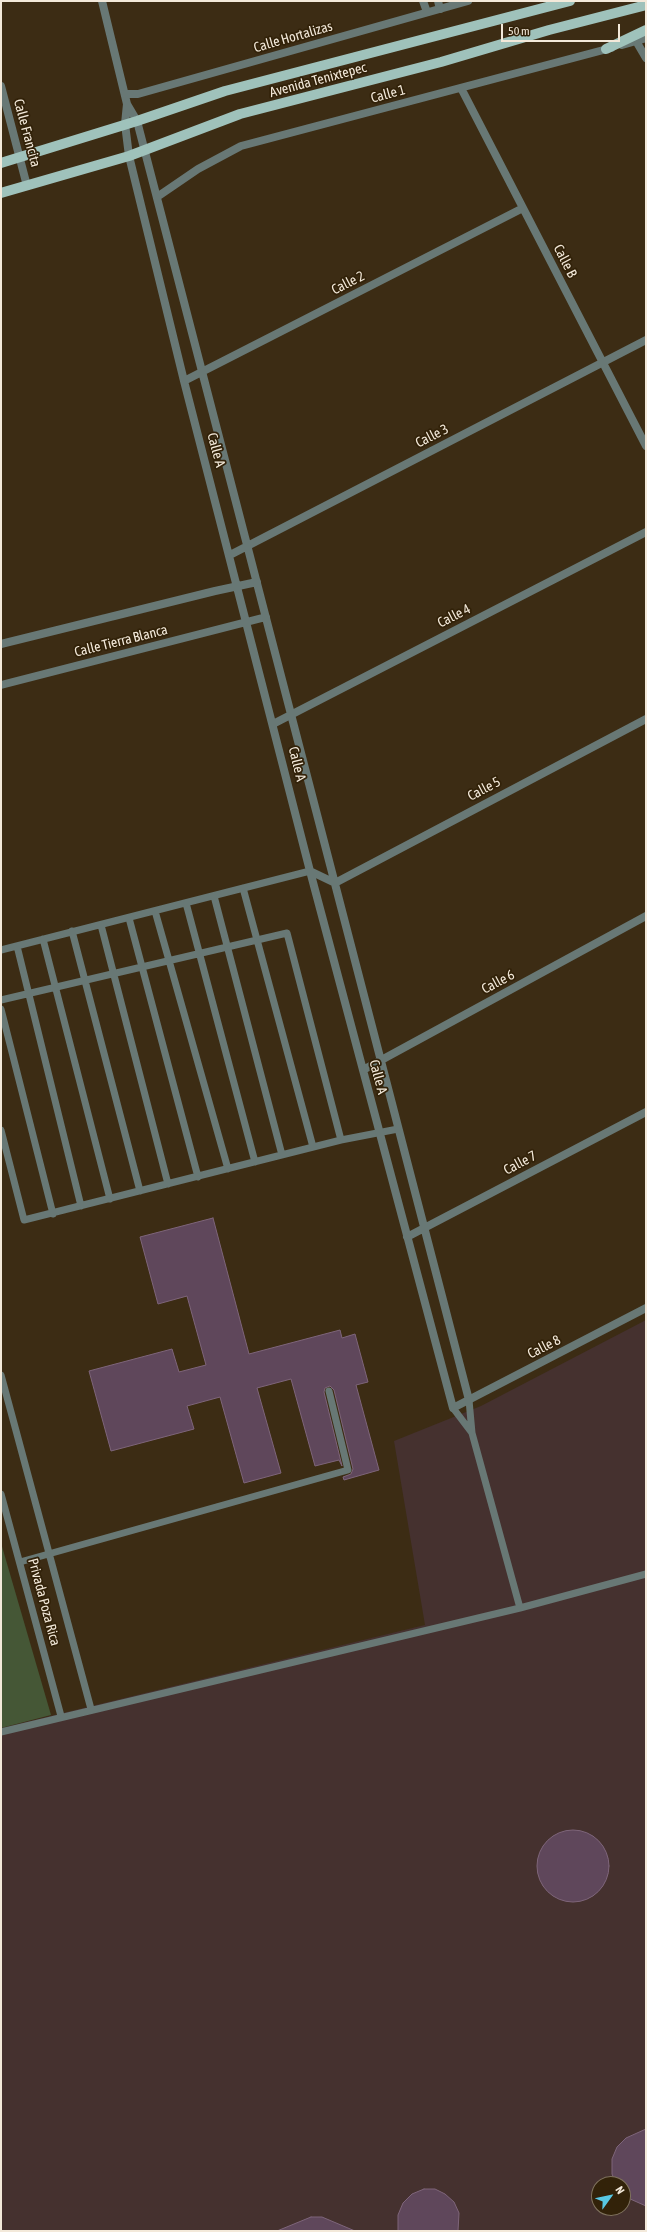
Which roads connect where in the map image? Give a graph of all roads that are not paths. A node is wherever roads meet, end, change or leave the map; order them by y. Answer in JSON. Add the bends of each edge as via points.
{"nodes":[{"id":1,"x":102,"y":1,"type":"edge"},
{"id":2,"x":423,"y":1,"type":"edge"},
{"id":3,"x":468,"y":1,"type":"edge"},
{"id":4,"x":570,"y":1,"type":"edge"},
{"id":5,"x":439,"y":5,"type":"edge"},
{"id":6,"x":646,"y":5,"type":"edge"},
{"id":7,"x":427,"y":12,"type":"junction"},
{"id":8,"x":646,"y":30,"type":"edge"},
{"id":9,"x":646,"y":38,"type":"edge"},
{"id":10,"x":636,"y":41,"type":"junction"},
{"id":11,"x":606,"y":49,"type":"junction"},
{"id":12,"x":646,"y":58,"type":"edge"},
{"id":13,"x":1,"y":86,"type":"edge"},
{"id":14,"x":461,"y":88,"type":"junction"},
{"id":15,"x":125,"y":94,"type":"junction"},
{"id":16,"x":127,"y":104,"type":"junction"},
{"id":17,"x":137,"y":121,"type":"junction"},
{"id":18,"x":125,"y":124,"type":"junction"},
{"id":19,"x":144,"y":151,"type":"junction"},
{"id":20,"x":129,"y":156,"type":"junction"},
{"id":21,"x":20,"y":158,"type":"junction"},
{"id":22,"x":1,"y":163,"type":"edge"},
{"id":23,"x":27,"y":186,"type":"junction"},
{"id":24,"x":1,"y":193,"type":"edge"},
{"id":25,"x":156,"y":197,"type":"junction"},
{"id":26,"x":523,"y":208,"type":"junction"},
{"id":27,"x":646,"y":340,"type":"edge"},
{"id":28,"x":603,"y":362,"type":"junction"},
{"id":29,"x":202,"y":372,"type":"junction"},
{"id":30,"x":184,"y":381,"type":"junction"},
{"id":31,"x":646,"y":446,"type":"edge"},
{"id":32,"x":646,"y":532,"type":"edge"},
{"id":33,"x":247,"y":546,"type":"junction"},
{"id":34,"x":230,"y":555,"type":"junction"},
{"id":35,"x":257,"y":582,"type":"junction"},
{"id":36,"x":238,"y":586,"type":"junction"},
{"id":37,"x":266,"y":617,"type":"junction"},
{"id":38,"x":247,"y":622,"type":"junction"},
{"id":39,"x":1,"y":644,"type":"edge"},
{"id":40,"x":1,"y":685,"type":"edge"},
{"id":41,"x":291,"y":715,"type":"junction"},
{"id":42,"x":646,"y":719,"type":"edge"},
{"id":43,"x":273,"y":724,"type":"junction"},
{"id":44,"x":310,"y":871,"type":"junction"},
{"id":45,"x":335,"y":883,"type":"junction"},
{"id":46,"x":243,"y":888,"type":"junction"},
{"id":47,"x":214,"y":896,"type":"junction"},
{"id":48,"x":186,"y":903,"type":"junction"},
{"id":49,"x":156,"y":911,"type":"junction"},
{"id":50,"x":646,"y":916,"type":"edge"},
{"id":51,"x":129,"y":918,"type":"junction"},
{"id":52,"x":101,"y":925,"type":"junction"},
{"id":53,"x":72,"y":932,"type":"junction"},
{"id":54,"x":43,"y":939,"type":"junction"},
{"id":55,"x":257,"y":941,"type":"junction"},
{"id":56,"x":17,"y":946,"type":"junction"},
{"id":57,"x":228,"y":948,"type":"junction"},
{"id":58,"x":1,"y":950,"type":"edge"},
{"id":59,"x":200,"y":954,"type":"junction"},
{"id":60,"x":170,"y":960,"type":"junction"},
{"id":61,"x":143,"y":968,"type":"junction"},
{"id":62,"x":113,"y":974,"type":"junction"},
{"id":63,"x":85,"y":981,"type":"junction"},
{"id":64,"x":55,"y":989,"type":"junction"},
{"id":65,"x":28,"y":994,"type":"junction"},
{"id":66,"x":1,"y":1000,"type":"edge"},
{"id":67,"x":1,"y":1008,"type":"edge"},
{"id":68,"x":380,"y":1060,"type":"junction"},
{"id":69,"x":363,"y":1070,"type":"junction"},
{"id":70,"x":646,"y":1112,"type":"edge"},
{"id":71,"x":398,"y":1129,"type":"junction"},
{"id":72,"x":1,"y":1130,"type":"edge"},
{"id":73,"x":380,"y":1132,"type":"junction"},
{"id":74,"x":341,"y":1140,"type":"junction"},
{"id":75,"x":313,"y":1147,"type":"junction"},
{"id":76,"x":282,"y":1155,"type":"junction"},
{"id":77,"x":255,"y":1162,"type":"junction"},
{"id":78,"x":228,"y":1169,"type":"junction"},
{"id":79,"x":198,"y":1177,"type":"junction"},
{"id":80,"x":168,"y":1184,"type":"junction"},
{"id":81,"x":140,"y":1191,"type":"junction"},
{"id":82,"x":110,"y":1199,"type":"junction"},
{"id":83,"x":81,"y":1206,"type":"junction"},
{"id":84,"x":53,"y":1214,"type":"junction"},
{"id":85,"x":423,"y":1229,"type":"junction"},
{"id":86,"x":407,"y":1237,"type":"junction"},
{"id":87,"x":646,"y":1308,"type":"edge"},
{"id":88,"x":1,"y":1375,"type":"edge"},
{"id":89,"x":329,"y":1391,"type":"dead end"},
{"id":90,"x":469,"y":1400,"type":"junction"},
{"id":91,"x":453,"y":1408,"type":"junction"},
{"id":92,"x":472,"y":1433,"type":"junction"},
{"id":93,"x":1,"y":1494,"type":"edge"},
{"id":94,"x":50,"y":1556,"type":"junction"},
{"id":95,"x":20,"y":1562,"type":"junction"},
{"id":96,"x":646,"y":1574,"type":"edge"},
{"id":97,"x":520,"y":1608,"type":"junction"},
{"id":98,"x":91,"y":1709,"type":"junction"},
{"id":99,"x":61,"y":1716,"type":"junction"},
{"id":100,"x":1,"y":1732,"type":"edge"}],
"edges":[{"from":1,"to":15,"type":"street"},
{"from":2,"to":7,"type":"street"},
{"from":3,"to":5,"type":"street","name":"Calle Hortalizas"},
{"from":4,"to":17,"type":"main road","name":"Avenida Tenixtepec","via":[[225,91]]},
{"from":5,"to":7,"type":"street","name":"Calle Hortalizas"},
{"from":6,"to":19,"type":"main road","name":"Avenida Tenixtepec","via":[[240,114]]},
{"from":7,"to":15,"type":"street","name":"Calle Hortalizas","via":[[138,94]]},
{"from":8,"to":11,"type":"main road"},
{"from":9,"to":10,"type":"street","name":"Calle 1"},
{"from":10,"to":11,"type":"street","name":"Calle 1"},
{"from":10,"to":12,"type":"street"},
{"from":11,"to":14,"type":"street","name":"Calle 1"},
{"from":13,"to":21,"type":"street","name":"Calle Francita"},
{"from":14,"to":25,"type":"street","name":"Calle 1","via":[[241,146],[198,169]]},
{"from":14,"to":26,"type":"street","name":"Calle B"},
{"from":15,"to":16,"type":"street"},
{"from":16,"to":17,"type":"street","name":"Calle A"},
{"from":16,"to":18,"type":"street","name":"Calle A"},
{"from":17,"to":18,"type":"main road","name":"Avenida Tenixtepec"},
{"from":17,"to":19,"type":"street","name":"Calle A"},
{"from":18,"to":20,"type":"street","name":"Calle A"},
{"from":18,"to":21,"type":"main road","name":"Avenida Tenixtepec"},
{"from":19,"to":20,"type":"main road","name":"Avenida Tenixtepec"},
{"from":19,"to":25,"type":"street","name":"Calle A"},
{"from":20,"to":23,"type":"main road","name":"Avenida Tenixtepec"},
{"from":20,"to":30,"type":"street","name":"Calle A"},
{"from":21,"to":22,"type":"main road","name":"Avenida Tenixtepec"},
{"from":21,"to":23,"type":"street","name":"Calle Francita"},
{"from":23,"to":24,"type":"main road","name":"Avenida Tenixtepec"},
{"from":25,"to":29,"type":"street","name":"Calle A"},
{"from":26,"to":28,"type":"street","name":"Calle B"},
{"from":26,"to":29,"type":"street","name":"Calle 2"},
{"from":27,"to":28,"type":"street","name":"Calle 3"},
{"from":28,"to":31,"type":"street","name":"Calle B"},
{"from":28,"to":33,"type":"street","name":"Calle 3"},
{"from":29,"to":30,"type":"street","name":"Calle 2"},
{"from":29,"to":33,"type":"street","name":"Calle A"},
{"from":30,"to":34,"type":"street","name":"Calle A"},
{"from":32,"to":41,"type":"street","name":"Calle 4"},
{"from":33,"to":34,"type":"street","name":"Calle 3"},
{"from":33,"to":35,"type":"street","name":"Calle A"},
{"from":34,"to":36,"type":"street","name":"Calle A"},
{"from":35,"to":36,"type":"street","name":"Calle Tierra Blanca"},
{"from":35,"to":37,"type":"street","name":"Calle A"},
{"from":36,"to":38,"type":"street","name":"Calle A"},
{"from":36,"to":39,"type":"street","name":"Calle Tierra Blanca"},
{"from":37,"to":38,"type":"street","name":"Calle Tierra Blanca"},
{"from":37,"to":41,"type":"street","name":"Calle A"},
{"from":38,"to":40,"type":"street","name":"Calle Tierra Blanca"},
{"from":38,"to":43,"type":"street","name":"Calle A"},
{"from":41,"to":43,"type":"street","name":"Calle 4"},
{"from":41,"to":45,"type":"street","name":"Calle A"},
{"from":42,"to":45,"type":"street","name":"Calle 5"},
{"from":43,"to":44,"type":"street","name":"Calle A"},
{"from":44,"to":45,"type":"street"},
{"from":44,"to":46,"type":"lane"},
{"from":44,"to":69,"type":"street","name":"Calle A"},
{"from":45,"to":68,"type":"street","name":"Calle A"},
{"from":46,"to":47,"type":"lane"},
{"from":46,"to":55,"type":"lane"},
{"from":47,"to":48,"type":"lane"},
{"from":47,"to":57,"type":"lane"},
{"from":48,"to":49,"type":"lane"},
{"from":48,"to":59,"type":"lane"},
{"from":49,"to":51,"type":"lane"},
{"from":49,"to":60,"type":"lane"},
{"from":50,"to":68,"type":"street","name":"Calle 6"},
{"from":51,"to":52,"type":"lane"},
{"from":51,"to":61,"type":"lane"},
{"from":52,"to":53,"type":"lane"},
{"from":52,"to":62,"type":"lane"},
{"from":53,"to":54,"type":"lane"},
{"from":53,"to":63,"type":"lane"},
{"from":54,"to":56,"type":"lane"},
{"from":54,"to":64,"type":"lane"},
{"from":55,"to":57,"type":"lane"},
{"from":55,"to":74,"type":"lane","via":[[287,933]]},
{"from":55,"to":75,"type":"lane"},
{"from":56,"to":58,"type":"lane"},
{"from":56,"to":65,"type":"lane"},
{"from":57,"to":59,"type":"lane"},
{"from":57,"to":76,"type":"lane"},
{"from":59,"to":60,"type":"lane"},
{"from":59,"to":77,"type":"lane"},
{"from":60,"to":61,"type":"lane"},
{"from":60,"to":78,"type":"lane"},
{"from":61,"to":62,"type":"lane"},
{"from":61,"to":79,"type":"lane"},
{"from":62,"to":63,"type":"lane"},
{"from":62,"to":80,"type":"lane"},
{"from":63,"to":64,"type":"lane"},
{"from":63,"to":81,"type":"lane"},
{"from":64,"to":65,"type":"lane"},
{"from":64,"to":82,"type":"lane"},
{"from":65,"to":66,"type":"lane"},
{"from":65,"to":83,"type":"lane"},
{"from":67,"to":84,"type":"lane"},
{"from":68,"to":69,"type":"street","name":"Calle 6"},
{"from":68,"to":71,"type":"street","name":"Calle A"},
{"from":69,"to":73,"type":"street","name":"Calle A"},
{"from":70,"to":85,"type":"street","name":"Calle 7"},
{"from":71,"to":73,"type":"lane"},
{"from":71,"to":85,"type":"street","name":"Calle A"},
{"from":72,"to":84,"type":"lane","via":[[24,1220]]},
{"from":73,"to":74,"type":"lane"},
{"from":73,"to":86,"type":"street","name":"Calle A"},
{"from":74,"to":75,"type":"lane"},
{"from":75,"to":76,"type":"lane"},
{"from":76,"to":77,"type":"lane"},
{"from":77,"to":78,"type":"lane"},
{"from":78,"to":79,"type":"lane"},
{"from":79,"to":80,"type":"lane"},
{"from":80,"to":81,"type":"lane"},
{"from":81,"to":82,"type":"lane"},
{"from":82,"to":83,"type":"lane"},
{"from":83,"to":84,"type":"lane"},
{"from":85,"to":86,"type":"street","name":"Calle 7"},
{"from":85,"to":90,"type":"street","name":"Calle A"},
{"from":86,"to":91,"type":"street","name":"Calle A"},
{"from":87,"to":90,"type":"street","name":"Calle 8"},
{"from":88,"to":94,"type":"lane"},
{"from":89,"to":94,"type":"lane","via":[[348,1470]]},
{"from":90,"to":91,"type":"street","name":"Calle 8"},
{"from":90,"to":92,"type":"lane"},
{"from":91,"to":92,"type":"lane"},
{"from":92,"to":97,"type":"lane"},
{"from":93,"to":95,"type":"lane","name":"Privada Poza Rica"},
{"from":94,"to":95,"type":"lane"},
{"from":94,"to":98,"type":"lane"},
{"from":95,"to":99,"type":"lane","name":"Privada Poza Rica"},
{"from":96,"to":97,"type":"lane"},
{"from":97,"to":98,"type":"lane"},
{"from":98,"to":99,"type":"lane"},
{"from":99,"to":100,"type":"lane"}]}
